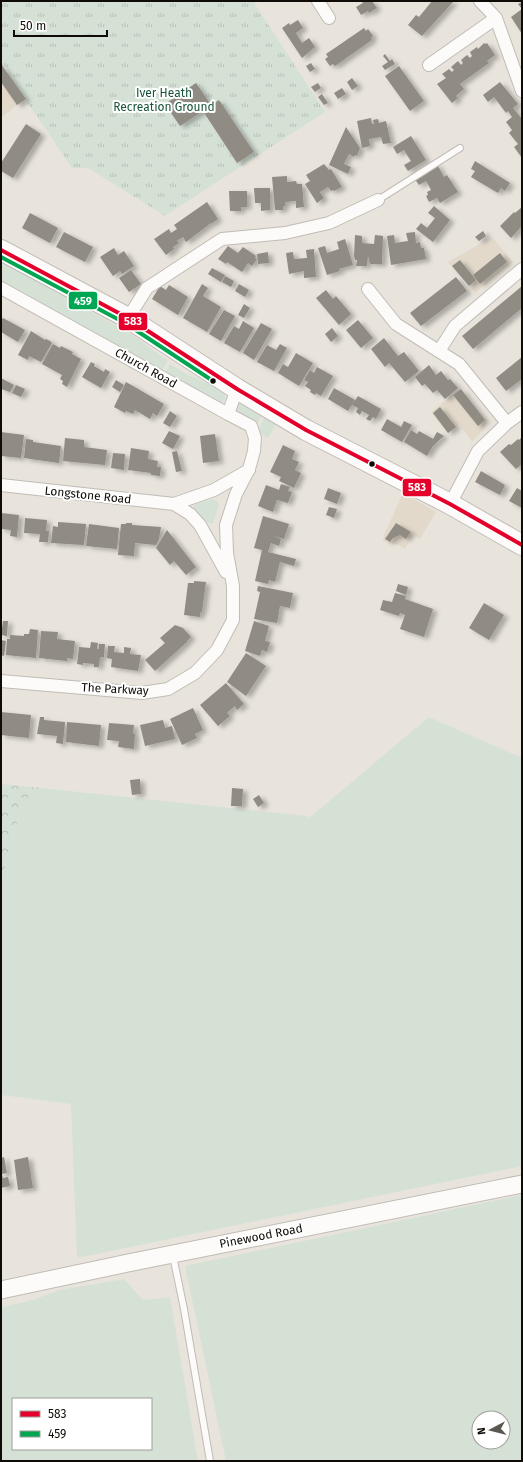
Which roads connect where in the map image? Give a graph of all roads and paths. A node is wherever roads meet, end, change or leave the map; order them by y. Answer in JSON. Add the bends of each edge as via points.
{"nodes":[{"id":1,"x":318,"y":1,"type":"edge"},
{"id":2,"x":480,"y":1,"type":"edge"},
{"id":3,"x":329,"y":18,"type":"dead end"},
{"id":4,"x":496,"y":18,"type":"junction"},
{"id":5,"x":429,"y":65,"type":"dead end"},
{"id":6,"x":519,"y":75,"type":"edge"},
{"id":7,"x":522,"y":91,"type":"edge"},
{"id":8,"x":460,"y":148,"type":"dead end"},
{"id":9,"x":378,"y":200,"type":"joint"},
{"id":10,"x":1,"y":250,"type":"edge"},
{"id":11,"x":522,"y":269,"type":"edge"},
{"id":12,"x":1,"y":288,"type":"edge"},
{"id":13,"x":368,"y":289,"type":"dead end"},
{"id":14,"x":128,"y":318,"type":"junction"},
{"id":15,"x":439,"y":350,"type":"junction"},
{"id":16,"x":237,"y":389,"type":"junction"},
{"id":17,"x":522,"y":412,"type":"edge"},
{"id":18,"x":228,"y":414,"type":"junction"},
{"id":19,"x":507,"y":423,"type":"junction"},
{"id":20,"x":249,"y":469,"type":"junction"},
{"id":21,"x":1,"y":485,"type":"edge"},
{"id":22,"x":174,"y":504,"type":"junction"},
{"id":23,"x":450,"y":504,"type":"junction"},
{"id":24,"x":522,"y":545,"type":"edge"},
{"id":25,"x":233,"y":586,"type":"junction"},
{"id":26,"x":1,"y":681,"type":"edge"},
{"id":27,"x":522,"y":1184,"type":"edge"},
{"id":28,"x":172,"y":1254,"type":"junction"},
{"id":29,"x":1,"y":1290,"type":"edge"},
{"id":30,"x":210,"y":1461,"type":"edge"}],
"edges":[{"from":1,"to":3,"type":"street"},
{"from":2,"to":4,"type":"street"},
{"from":4,"to":5,"type":"street"},
{"from":4,"to":6,"type":"street"},
{"from":6,"to":7,"type":"street"},
{"from":8,"to":9,"type":"lane"},
{"from":9,"to":14,"type":"street","via":[[329,223],[285,233],[222,239],[147,288]]},
{"from":10,"to":14,"type":"main road"},
{"from":11,"to":15,"type":"street","via":[[455,326]]},
{"from":12,"to":18,"type":"street","name":"Church Road"},
{"from":13,"to":15,"type":"street","via":[[396,324]]},
{"from":14,"to":16,"type":"main road"},
{"from":15,"to":19,"type":"street","via":[[459,364]]},
{"from":16,"to":18,"type":"street"},
{"from":16,"to":23,"type":"main road","via":[[306,430]]},
{"from":17,"to":19,"type":"street"},
{"from":18,"to":20,"type":"street","name":"Church Road","via":[[251,426],[255,438]]},
{"from":19,"to":23,"type":"street","via":[[478,451]]},
{"from":20,"to":22,"type":"street","via":[[214,490]]},
{"from":20,"to":25,"type":"street","name":"The Parkway","via":[[236,494],[226,524],[227,553]]},
{"from":21,"to":22,"type":"street","name":"Longstone Road"},
{"from":22,"to":25,"type":"street","via":[[190,514],[200,525]]},
{"from":23,"to":24,"type":"main road"},
{"from":25,"to":26,"type":"street","name":"The Parkway","via":[[233,620],[217,650],[195,673],[168,689],[142,693]]},
{"from":27,"to":28,"type":"street","name":"Pinewood Road"},
{"from":28,"to":29,"type":"street","name":"Pinewood Road"},
{"from":28,"to":30,"type":"lane"}]}
